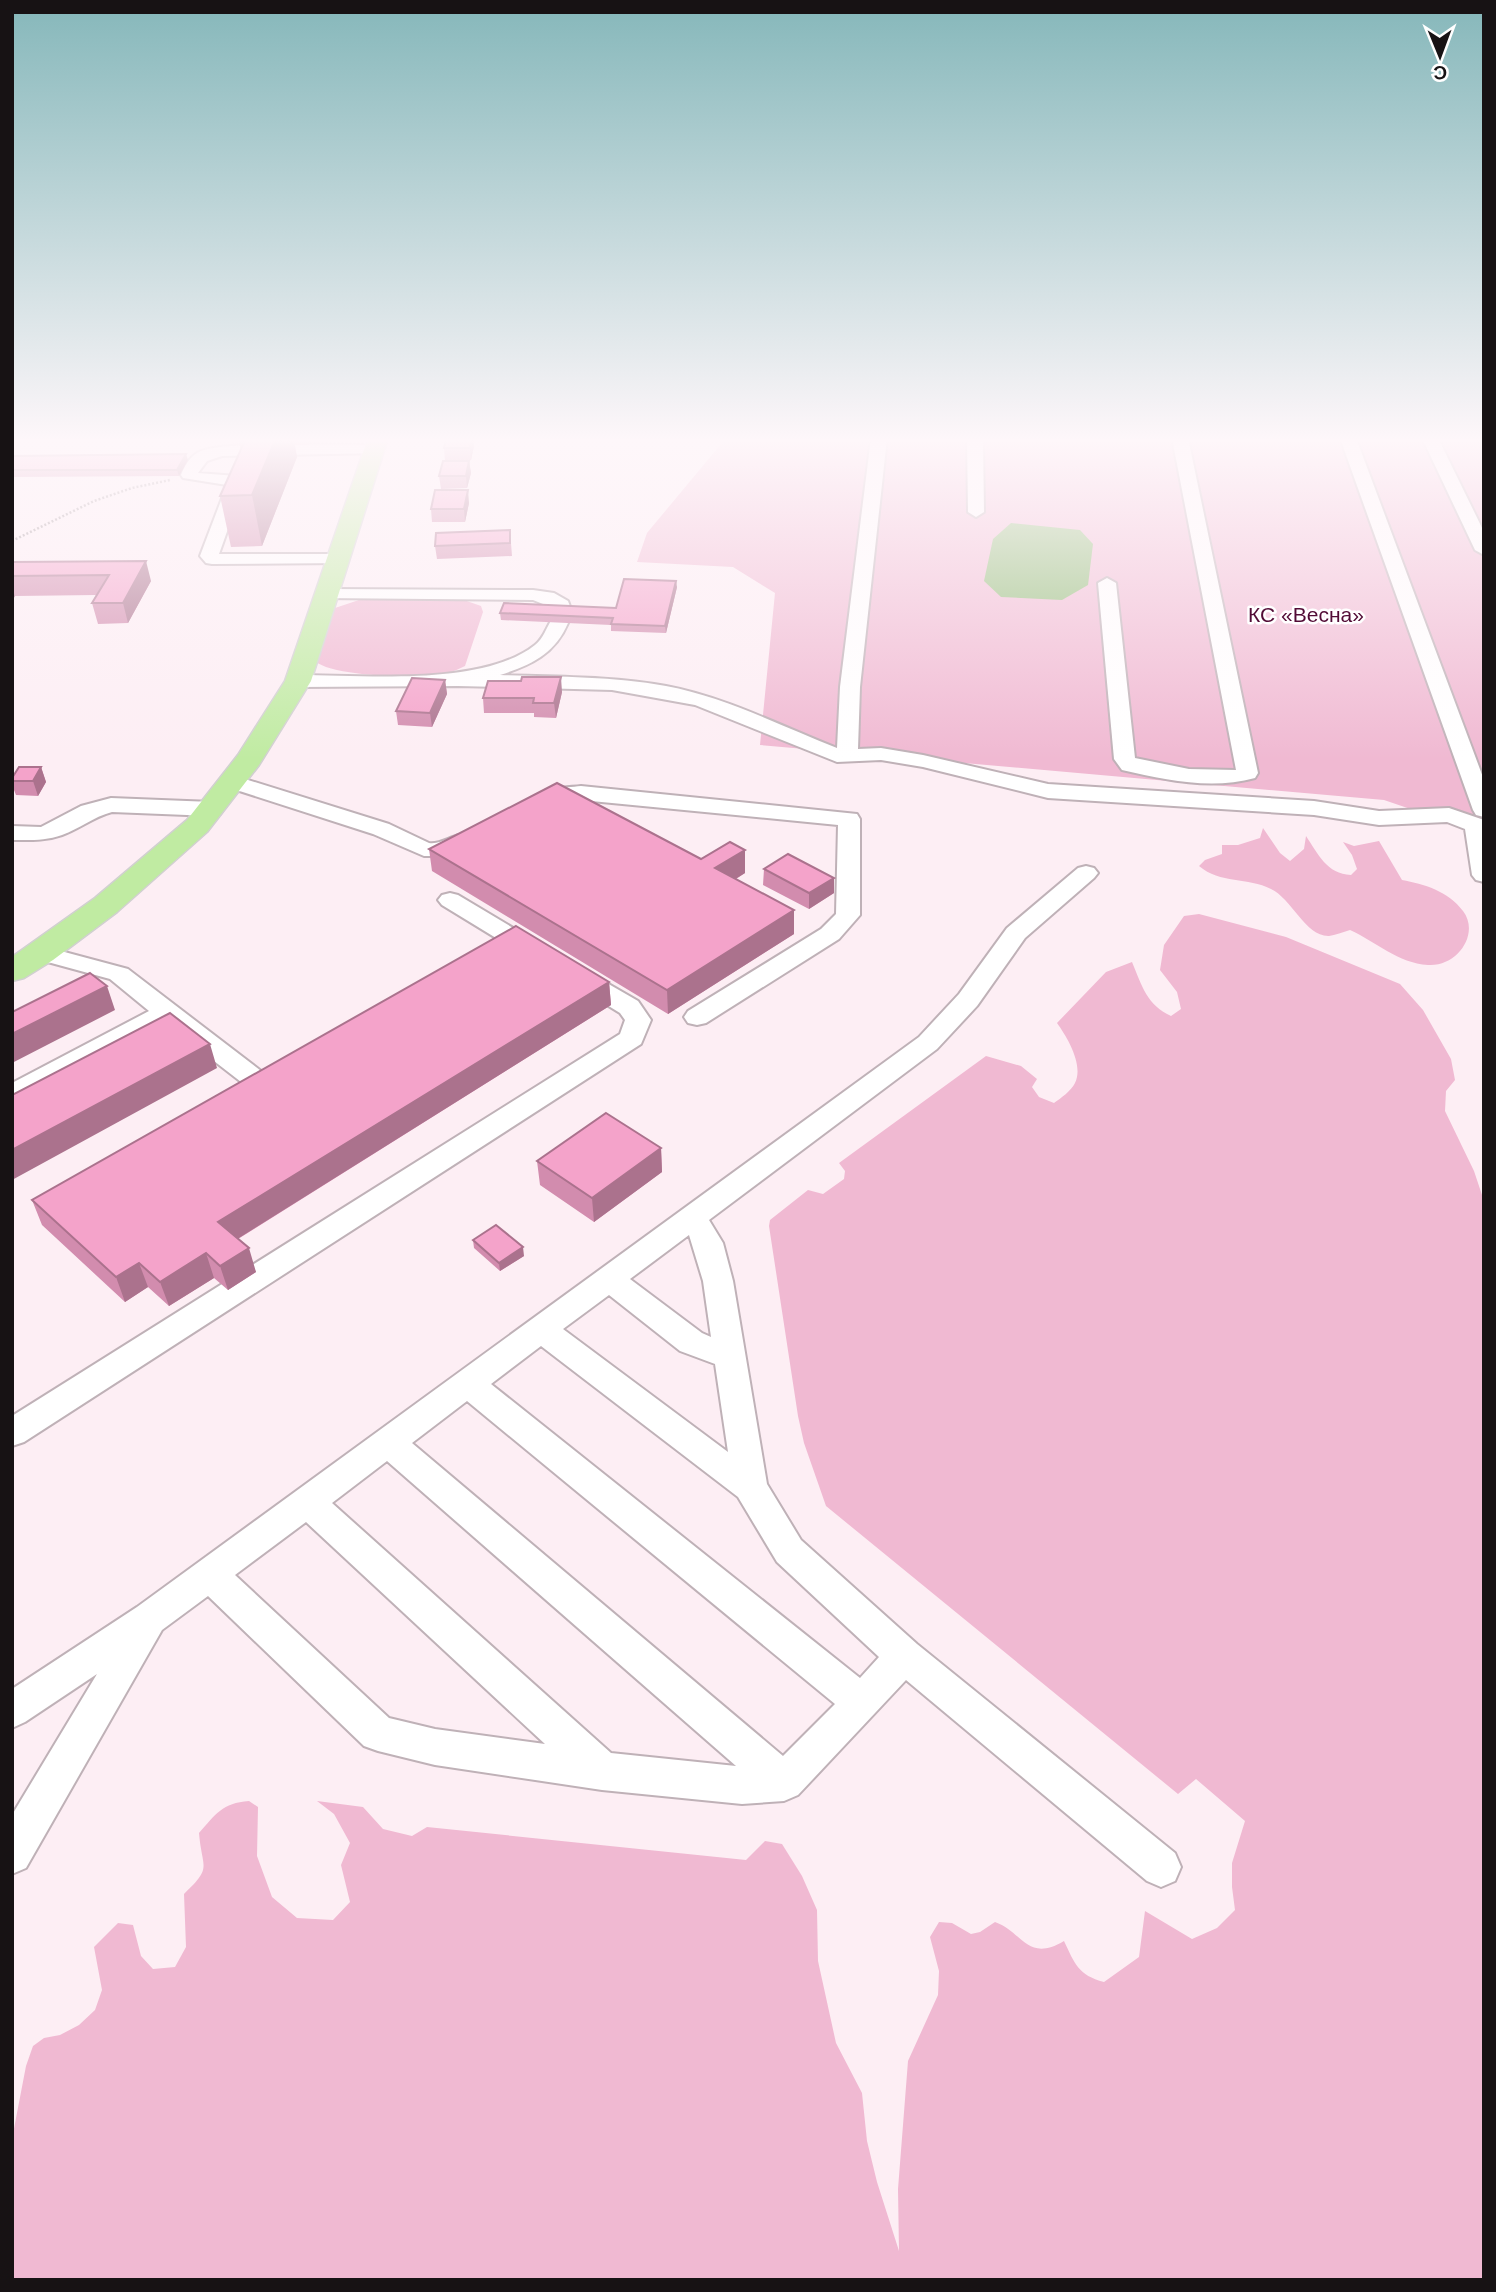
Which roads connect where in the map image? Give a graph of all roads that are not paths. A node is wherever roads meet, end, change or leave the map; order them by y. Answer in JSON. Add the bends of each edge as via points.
{"nodes":[{"id":1,"x":213,"y":545,"type":"edge"},
{"id":2,"x":344,"y":545,"type":"edge"},
{"id":3,"x":866,"y":545,"type":"edge"},
{"id":4,"x":1201,"y":545,"type":"edge"},
{"id":5,"x":1388,"y":545,"type":"edge"},
{"id":6,"x":339,"y":559,"type":"junction"},
{"id":7,"x":1107,"y":583,"type":"dead end"},
{"id":8,"x":328,"y":594,"type":"junction"},
{"id":9,"x":458,"y":680,"type":"junction"},
{"id":10,"x":298,"y":681,"type":"junction"},
{"id":11,"x":847,"y":757,"type":"junction"},
{"id":12,"x":232,"y":782,"type":"junction"},
{"id":13,"x":527,"y":809,"type":"edge"},
{"id":14,"x":1484,"y":810,"type":"edge"},
{"id":15,"x":205,"y":818,"type":"junction"},
{"id":16,"x":482,"y":831,"type":"edge"},
{"id":17,"x":12,"y":834,"type":"edge"},
{"id":18,"x":1086,"y":873,"type":"dead end"},
{"id":19,"x":1484,"y":875,"type":"edge"},
{"id":20,"x":450,"y":900,"type":"dead end"},
{"id":21,"x":42,"y":953,"type":"junction"},
{"id":22,"x":12,"y":971,"type":"edge"},
{"id":23,"x":167,"y":1012,"type":"junction"},
{"id":24,"x":697,"y":1017,"type":"dead end"},
{"id":25,"x":300,"y":1066,"type":"edge"},
{"id":26,"x":12,"y":1095,"type":"edge"},
{"id":27,"x":693,"y":1217,"type":"junction"},
{"id":28,"x":608,"y":1278,"type":"junction"},
{"id":29,"x":540,"y":1329,"type":"junction"},
{"id":30,"x":731,"y":1357,"type":"junction"},
{"id":31,"x":467,"y":1383,"type":"junction"},
{"id":32,"x":12,"y":1433,"type":"edge"},
{"id":33,"x":388,"y":1442,"type":"junction"},
{"id":34,"x":750,"y":1487,"type":"junction"},
{"id":35,"x":307,"y":1501,"type":"junction"},
{"id":36,"x":208,"y":1573,"type":"junction"},
{"id":37,"x":150,"y":1618,"type":"junction"},
{"id":38,"x":904,"y":1656,"type":"junction"},
{"id":39,"x":862,"y":1703,"type":"junction"},
{"id":40,"x":12,"y":1710,"type":"edge"},
{"id":41,"x":602,"y":1771,"type":"junction"},
{"id":42,"x":784,"y":1782,"type":"junction"},
{"id":43,"x":12,"y":1854,"type":"edge"},
{"id":44,"x":1161,"y":1867,"type":"dead end"}],
"edges":[{"from":1,"to":6,"type":"lane","via":[[212,559]]},
{"from":2,"to":6,"type":"main road"},
{"from":3,"to":11,"type":"lane"},
{"from":4,"to":7,"type":"lane","via":[[1247,773],[1238,777],[1196,775],[1130,765],[1125,760]]},
{"from":5,"to":14,"type":"lane"},
{"from":6,"to":8,"type":"main road"},
{"from":8,"to":9,"type":"lane","via":[[533,595],[562,605],[549,643],[495,671]]},
{"from":8,"to":10,"type":"main road"},
{"from":9,"to":10,"type":"lane"},
{"from":9,"to":11,"type":"lane","via":[[612,684],[667,692],[702,701],[825,753]]},
{"from":10,"to":12,"type":"main road"},
{"from":11,"to":19,"type":"lane","via":[[881,754],[923,761],[1048,791],[1314,808],[1379,818],[1458,816],[1476,825]]},
{"from":12,"to":15,"type":"main road"},
{"from":12,"to":16,"type":"lane","via":[[381,829],[431,851]]},
{"from":13,"to":24,"type":"lane","via":[[557,795],[581,793],[849,819],[845,921]]},
{"from":15,"to":17,"type":"lane","via":[[111,805],[89,811],[56,831]]},
{"from":15,"to":21,"type":"main road","via":[[106,905]]},
{"from":18,"to":27,"type":"lane","via":[[1016,933],[968,1000],[928,1043]]},
{"from":20,"to":32,"type":"lane","via":[[501,942],[629,1007],[638,1020],[632,1038]]},
{"from":21,"to":22,"type":"main road"},
{"from":21,"to":23,"type":"lane","via":[[119,974]]},
{"from":23,"to":25,"type":"lane","via":[[264,1086]]},
{"from":23,"to":26,"type":"lane"},
{"from":27,"to":28,"type":"lane"},
{"from":27,"to":30,"type":"lane","via":[[708,1243]]},
{"from":28,"to":29,"type":"lane"},
{"from":28,"to":30,"type":"lane","via":[[691,1342]]},
{"from":29,"to":31,"type":"lane"},
{"from":29,"to":34,"type":"lane"},
{"from":30,"to":34,"type":"lane"},
{"from":31,"to":33,"type":"lane"},
{"from":31,"to":39,"type":"lane"},
{"from":33,"to":35,"type":"lane"},
{"from":33,"to":42,"type":"lane"},
{"from":34,"to":38,"type":"lane","via":[[789,1551]]},
{"from":35,"to":36,"type":"lane"},
{"from":35,"to":41,"type":"lane"},
{"from":36,"to":37,"type":"lane"},
{"from":36,"to":41,"type":"lane","via":[[378,1733],[435,1748]]},
{"from":37,"to":40,"type":"lane"},
{"from":37,"to":43,"type":"lane"},
{"from":38,"to":39,"type":"lane"},
{"from":38,"to":44,"type":"lane"},
{"from":39,"to":42,"type":"lane"},
{"from":41,"to":42,"type":"lane","via":[[742,1785]]}]}
